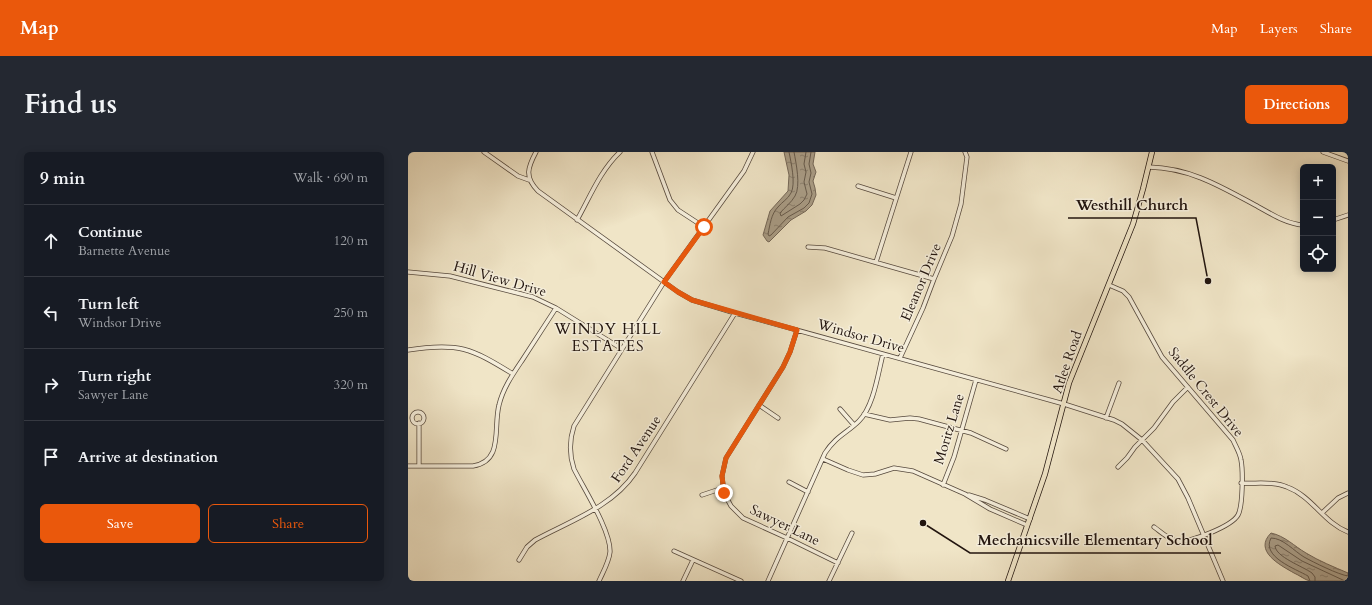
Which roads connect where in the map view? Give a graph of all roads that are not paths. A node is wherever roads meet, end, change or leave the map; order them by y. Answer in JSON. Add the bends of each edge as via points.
{"nodes":[{"id":1,"x":484,"y":152,"type":"edge"},
{"id":2,"x":536,"y":152,"type":"edge"},
{"id":3,"x":620,"y":152,"type":"edge"},
{"id":4,"x":652,"y":152,"type":"edge"},
{"id":5,"x":753,"y":152,"type":"edge"},
{"id":6,"x":911,"y":152,"type":"edge"},
{"id":7,"x":965,"y":152,"type":"edge"},
{"id":8,"x":1152,"y":152,"type":"edge"},
{"id":9,"x":1323,"y":152,"type":"edge"},
{"id":10,"x":1348,"y":161,"type":"edge"},
{"id":11,"x":1148,"y":167,"type":"junction"},
{"id":12,"x":529,"y":180,"type":"junction"},
{"id":13,"x":858,"y":186,"type":"dead end"},
{"id":14,"x":896,"y":198,"type":"junction"},
{"id":15,"x":1348,"y":215,"type":"edge"},
{"id":16,"x":1336,"y":219,"type":"edge"},
{"id":17,"x":577,"y":220,"type":"junction"},
{"id":18,"x":1300,"y":224,"type":"edge"},
{"id":19,"x":704,"y":227,"type":"junction"},
{"id":20,"x":808,"y":247,"type":"dead end"},
{"id":21,"x":876,"y":262,"type":"junction"},
{"id":22,"x":408,"y":272,"type":"edge"},
{"id":23,"x":934,"y":279,"type":"junction"},
{"id":24,"x":664,"y":282,"type":"junction"},
{"id":25,"x":1109,"y":284,"type":"junction"},
{"id":26,"x":556,"y":308,"type":"junction"},
{"id":27,"x":735,"y":313,"type":"junction"},
{"id":28,"x":797,"y":330,"type":"junction"},
{"id":29,"x":622,"y":349,"type":"junction"},
{"id":30,"x":408,"y":350,"type":"edge"},
{"id":31,"x":883,"y":354,"type":"junction"},
{"id":32,"x":900,"y":358,"type":"junction"},
{"id":33,"x":513,"y":374,"type":"junction"},
{"id":34,"x":976,"y":380,"type":"junction"},
{"id":35,"x":1119,"y":383,"type":"dead end"},
{"id":36,"x":1188,"y":387,"type":"junction"},
{"id":37,"x":1064,"y":404,"type":"junction"},
{"id":38,"x":759,"y":406,"type":"junction"},
{"id":39,"x":840,"y":409,"type":"dead end"},
{"id":40,"x":864,"y":414,"type":"junction"},
{"id":41,"x":778,"y":418,"type":"dead end"},
{"id":42,"x":1106,"y":418,"type":"junction"},
{"id":43,"x":419,"y":423,"type":"dead end"},
{"id":44,"x":854,"y":425,"type":"junction"},
{"id":45,"x":961,"y":430,"type":"junction"},
{"id":46,"x":1142,"y":440,"type":"junction"},
{"id":47,"x":1006,"y":449,"type":"dead end"},
{"id":48,"x":823,"y":459,"type":"junction"},
{"id":49,"x":408,"y":466,"type":"edge"},
{"id":50,"x":419,"y":466,"type":"junction"},
{"id":51,"x":1118,"y":467,"type":"dead end"},
{"id":52,"x":789,"y":482,"type":"dead end"},
{"id":53,"x":1241,"y":483,"type":"junction"},
{"id":54,"x":943,"y":485,"type":"junction"},
{"id":55,"x":723,"y":488,"type":"junction"},
{"id":56,"x":808,"y":492,"type":"junction"},
{"id":57,"x":1348,"y":493,"type":"edge"},
{"id":58,"x":965,"y":494,"type":"junction"},
{"id":59,"x":702,"y":495,"type":"dead end"},
{"id":60,"x":595,"y":509,"type":"junction"},
{"id":61,"x":1322,"y":513,"type":"junction"},
{"id":62,"x":1030,"y":519,"type":"junction"},
{"id":63,"x":1028,"y":525,"type":"junction"},
{"id":64,"x":1154,"y":527,"type":"dead end"},
{"id":65,"x":1348,"y":532,"type":"edge"},
{"id":66,"x":852,"y":534,"type":"dead end"},
{"id":67,"x":1204,"y":535,"type":"junction"},
{"id":68,"x":787,"y":538,"type":"junction"},
{"id":69,"x":674,"y":551,"type":"dead end"},
{"id":70,"x":518,"y":560,"type":"dead end"},
{"id":71,"x":693,"y":560,"type":"junction"},
{"id":72,"x":838,"y":563,"type":"junction"},
{"id":73,"x":1222,"y":580,"type":"edge"},
{"id":74,"x":599,"y":581,"type":"edge"},
{"id":75,"x":683,"y":581,"type":"edge"},
{"id":76,"x":741,"y":581,"type":"edge"},
{"id":77,"x":768,"y":581,"type":"edge"},
{"id":78,"x":829,"y":581,"type":"edge"},
{"id":79,"x":1008,"y":581,"type":"edge"},
{"id":80,"x":1216,"y":581,"type":"edge"}],
"edges":[{"from":1,"to":12,"type":"street","name":"Windsor Drive","via":[[518,176]]},
{"from":2,"to":12,"type":"street","via":[[530,166]]},
{"from":3,"to":17,"type":"street","via":[[602,175]]},
{"from":4,"to":19,"type":"street","via":[[670,200],[678,210]]},
{"from":5,"to":19,"type":"street","via":[[744,171]]},
{"from":6,"to":14,"type":"street"},
{"from":7,"to":23,"type":"street","name":"Eleanor Drive","via":[[966,174],[959,214]]},
{"from":8,"to":11,"type":"main road","name":"Atlee Road"},
{"from":9,"to":10,"type":"street"},
{"from":11,"to":18,"type":"street","via":[[1164,168],[1200,177],[1287,222]]},
{"from":11,"to":25,"type":"main road","name":"Atlee Road","via":[[1133,224]]},
{"from":12,"to":17,"type":"street","name":"Windsor Drive","via":[[538,191]]},
{"from":13,"to":14,"type":"street"},
{"from":14,"to":21,"type":"street"},
{"from":15,"to":16,"type":"street"},
{"from":17,"to":24,"type":"street","name":"Windsor Drive"},
{"from":19,"to":24,"type":"street"},
{"from":20,"to":21,"type":"street","via":[[825,248]]},
{"from":21,"to":23,"type":"street"},
{"from":22,"to":26,"type":"street","name":"Hill View Drive","via":[[438,274],[470,281],[532,297]]},
{"from":23,"to":32,"type":"street","name":"Eleanor Drive"},
{"from":24,"to":27,"type":"street","name":"Windsor Drive","via":[[692,300]]},
{"from":24,"to":29,"type":"street"},
{"from":25,"to":36,"type":"street","name":"Saddle Crest Drive","via":[[1129,297],[1156,348]]},
{"from":25,"to":37,"type":"main road","name":"Atlee Road","via":[[1069,383]]},
{"from":26,"to":29,"type":"street","name":"Hill View Drive"},
{"from":26,"to":33,"type":"street"},
{"from":27,"to":28,"type":"street","name":"Windsor Drive"},
{"from":27,"to":60,"type":"street","name":"Ford Avenue","via":[[630,481],[617,495]]},
{"from":28,"to":31,"type":"street","name":"Windsor Drive"},
{"from":28,"to":38,"type":"street","name":"Sawyer Lane","via":[[788,359]]},
{"from":29,"to":60,"type":"street","via":[[578,419],[570,440],[574,469]]},
{"from":30,"to":33,"type":"street","via":[[435,346],[459,347],[483,356]]},
{"from":31,"to":32,"type":"street","name":"Windsor Drive"},
{"from":31,"to":40,"type":"street","via":[[872,396]]},
{"from":32,"to":34,"type":"street","name":"Windsor Drive"},
{"from":33,"to":50,"type":"street","via":[[499,404],[495,447],[489,459],[473,466]]},
{"from":34,"to":37,"type":"street","name":"Windsor Drive"},
{"from":34,"to":45,"type":"street","name":"Moritz Lane"},
{"from":35,"to":42,"type":"street"},
{"from":36,"to":46,"type":"street"},
{"from":36,"to":53,"type":"street","name":"Saddle Crest Drive","via":[[1233,440],[1241,461]]},
{"from":37,"to":42,"type":"street","name":"Windsor Drive"},
{"from":37,"to":62,"type":"main road","name":"Atlee Road"},
{"from":38,"to":41,"type":"street"},
{"from":38,"to":55,"type":"street","name":"Sawyer Lane","via":[[726,458],[722,476]]},
{"from":39,"to":44,"type":"street"},
{"from":40,"to":44,"type":"street"},
{"from":40,"to":45,"type":"street","via":[[890,420],[916,418]]},
{"from":42,"to":46,"type":"street","name":"Windsor Drive","via":[[1122,424]]},
{"from":43,"to":50,"type":"street"},
{"from":44,"to":48,"type":"street","via":[[835,440]]},
{"from":45,"to":47,"type":"street"},
{"from":45,"to":54,"type":"street","name":"Moritz Lane"},
{"from":46,"to":51,"type":"street"},
{"from":46,"to":67,"type":"street","name":"Windsor Drive","via":[[1178,479]]},
{"from":48,"to":54,"type":"street","via":[[863,475],[894,468],[905,469]]},
{"from":48,"to":56,"type":"street"},
{"from":49,"to":50,"type":"street"},
{"from":52,"to":56,"type":"street"},
{"from":53,"to":61,"type":"street","via":[[1286,486],[1301,494]]},
{"from":53,"to":67,"type":"street","name":"Saddle Crest Drive","via":[[1241,507],[1237,517]]},
{"from":54,"to":58,"type":"street"},
{"from":55,"to":59,"type":"street"},
{"from":55,"to":68,"type":"street","name":"Sawyer Lane","via":[[730,506],[737,513]]},
{"from":56,"to":68,"type":"street"},
{"from":57,"to":61,"type":"street","via":[[1338,498]]},
{"from":58,"to":62,"type":"street"},
{"from":58,"to":63,"type":"street","via":[[990,509]]},
{"from":60,"to":70,"type":"street","name":"Ford Avenue","via":[[535,540]]},
{"from":60,"to":74,"type":"street","via":[[610,545],[607,563]]},
{"from":61,"to":65,"type":"street","via":[[1334,525]]},
{"from":62,"to":63,"type":"main road","name":"Atlee Road"},
{"from":63,"to":79,"type":"main road","name":"Atlee Road"},
{"from":64,"to":67,"type":"street","via":[[1176,541],[1188,541]]},
{"from":66,"to":72,"type":"street"},
{"from":67,"to":73,"type":"street","name":"Windsor Drive"},
{"from":68,"to":72,"type":"street","name":"Sawyer Lane"},
{"from":68,"to":77,"type":"street"},
{"from":69,"to":71,"type":"street"},
{"from":71,"to":75,"type":"street"},
{"from":71,"to":76,"type":"street"},
{"from":72,"to":78,"type":"street"},
{"from":73,"to":80,"type":"street"}]}
